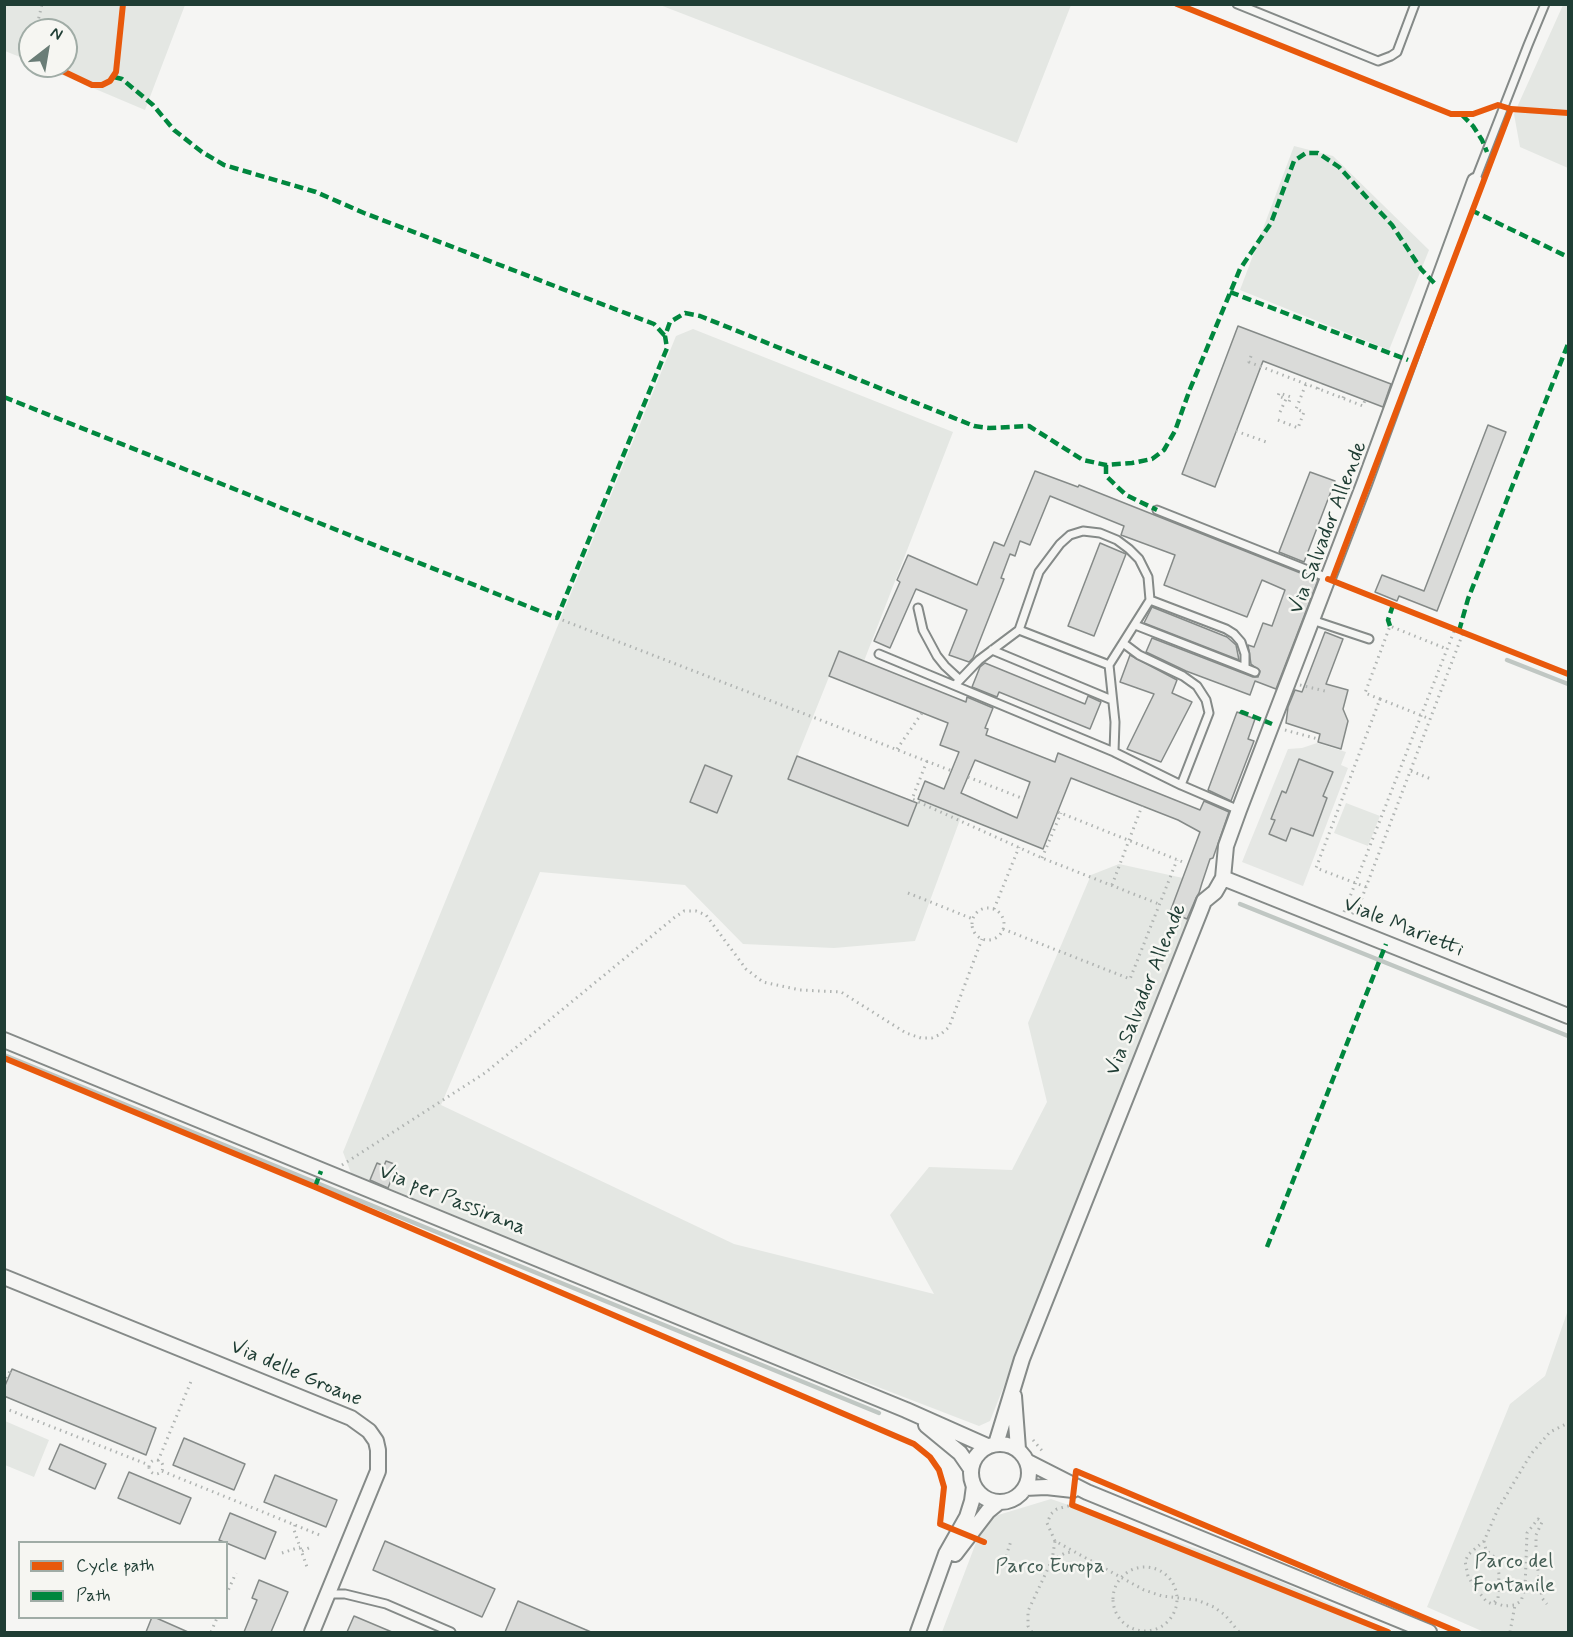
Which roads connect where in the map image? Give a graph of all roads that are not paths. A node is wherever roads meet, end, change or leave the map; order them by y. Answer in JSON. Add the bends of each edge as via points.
{"nodes":[{"id":1,"x":1237,"y":4,"type":"edge"},
{"id":2,"x":1415,"y":4,"type":"edge"},
{"id":3,"x":1545,"y":4,"type":"edge"},
{"id":4,"x":1475,"y":181,"type":"joint"},
{"id":5,"x":1157,"y":510,"type":"dead end"},
{"id":6,"x":1328,"y":578,"type":"junction"},
{"id":7,"x":1150,"y":600,"type":"junction"},
{"id":8,"x":918,"y":608,"type":"dead end"},
{"id":9,"x":1312,"y":620,"type":"junction"},
{"id":10,"x":1135,"y":625,"type":"junction"},
{"id":11,"x":1018,"y":630,"type":"junction"},
{"id":12,"x":1369,"y":639,"type":"dead end"},
{"id":13,"x":1123,"y":643,"type":"junction"},
{"id":14,"x":992,"y":650,"type":"junction"},
{"id":15,"x":879,"y":654,"type":"dead end"},
{"id":16,"x":1109,"y":665,"type":"junction"},
{"id":17,"x":1245,"y":668,"type":"junction"},
{"id":18,"x":1255,"y":672,"type":"dead end"},
{"id":19,"x":957,"y":682,"type":"junction"},
{"id":20,"x":1112,"y":700,"type":"junction"},
{"id":21,"x":1114,"y":752,"type":"junction"},
{"id":22,"x":1181,"y":785,"type":"junction"},
{"id":23,"x":1239,"y":810,"type":"junction"},
{"id":24,"x":1223,"y":878,"type":"junction"},
{"id":25,"x":1569,"y":1016,"type":"edge"},
{"id":26,"x":4,"y":1040,"type":"edge"},
{"id":27,"x":4,"y":1277,"type":"edge"},
{"id":28,"x":1013,"y":1388,"type":"junction"},
{"id":29,"x":883,"y":1400,"type":"junction"},
{"id":30,"x":992,"y":1445,"type":"junction"},
{"id":31,"x":1018,"y":1449,"type":"junction"},
{"id":32,"x":1028,"y":1462,"type":"junction"},
{"id":33,"x":971,"y":1469,"type":"junction"},
{"id":34,"x":974,"y":1485,"type":"junction"},
{"id":35,"x":1025,"y":1488,"type":"junction"},
{"id":36,"x":1087,"y":1492,"type":"junction"},
{"id":37,"x":999,"y":1502,"type":"junction"},
{"id":38,"x":937,"y":1581,"type":"junction"},
{"id":39,"x":328,"y":1594,"type":"junction"},
{"id":40,"x":312,"y":1632,"type":"edge"},
{"id":41,"x":451,"y":1632,"type":"edge"},
{"id":42,"x":918,"y":1632,"type":"edge"},
{"id":43,"x":1429,"y":1632,"type":"edge"}],
"edges":[{"from":1,"to":2,"type":"lane","via":[[1378,61],[1397,52]]},
{"from":3,"to":4,"type":"lane","name":"Via Salvador Allende"},
{"from":4,"to":6,"type":"street","name":"Via Salvador Allende"},
{"from":5,"to":6,"type":"lane"},
{"from":6,"to":9,"type":"street","name":"Via Salvador Allende"},
{"from":7,"to":10,"type":"lane"},
{"from":7,"to":11,"type":"lane","via":[[1148,577],[1129,549],[1100,533],[1083,531],[1060,544],[1039,572]]},
{"from":7,"to":17,"type":"lane","via":[[1234,634],[1245,654]]},
{"from":8,"to":19,"type":"lane","via":[[937,656]]},
{"from":9,"to":12,"type":"lane"},
{"from":9,"to":23,"type":"street","name":"Via Salvador Allende"},
{"from":10,"to":13,"type":"lane"},
{"from":10,"to":17,"type":"lane"},
{"from":11,"to":14,"type":"lane"},
{"from":11,"to":16,"type":"lane"},
{"from":13,"to":16,"type":"lane"},
{"from":13,"to":22,"type":"lane","via":[[1183,676],[1197,686],[1206,700],[1209,713]]},
{"from":14,"to":19,"type":"lane"},
{"from":14,"to":20,"type":"lane"},
{"from":15,"to":19,"type":"lane"},
{"from":16,"to":20,"type":"lane"},
{"from":17,"to":18,"type":"lane"},
{"from":19,"to":21,"type":"lane"},
{"from":20,"to":21,"type":"lane"},
{"from":21,"to":22,"type":"lane"},
{"from":22,"to":23,"type":"lane"},
{"from":23,"to":24,"type":"street","name":"Via Salvador Allende","via":[[1226,846]]},
{"from":24,"to":25,"type":"street","name":"Viale Marietti"},
{"from":24,"to":28,"type":"street","name":"Via Salvador Allende","via":[[1204,901]]},
{"from":26,"to":29,"type":"street","name":"Via per Passirana"},
{"from":27,"to":39,"type":"street","name":"Via delle Groane","via":[[351,1419],[369,1431],[376,1441],[378,1471]]},
{"from":28,"to":30,"type":"street","name":"Via Salvador Allende"},
{"from":28,"to":31,"type":"street","name":"Via Salvador Allende"},
{"from":29,"to":30,"type":"street","name":"Via per Passirana"},
{"from":29,"to":33,"type":"street","name":"Via per Passirana","via":[[936,1432]]},
{"from":30,"to":31,"type":"street"},
{"from":30,"to":33,"type":"street","via":[[976,1456]]},
{"from":31,"to":32,"type":"street"},
{"from":32,"to":35,"type":"street","via":[[1030,1471]]},
{"from":32,"to":36,"type":"street"},
{"from":33,"to":34,"type":"street"},
{"from":34,"to":37,"type":"street","via":[[984,1497]]},
{"from":34,"to":38,"type":"street","via":[[966,1517]]},
{"from":35,"to":36,"type":"street"},
{"from":35,"to":37,"type":"street","via":[[1014,1499]]},
{"from":36,"to":43,"type":"street"},
{"from":37,"to":38,"type":"street","via":[[961,1545]]},
{"from":38,"to":42,"type":"street"},
{"from":39,"to":40,"type":"street","name":"Via delle Groane"},
{"from":39,"to":41,"type":"lane","via":[[353,1595],[386,1604]]}]}
